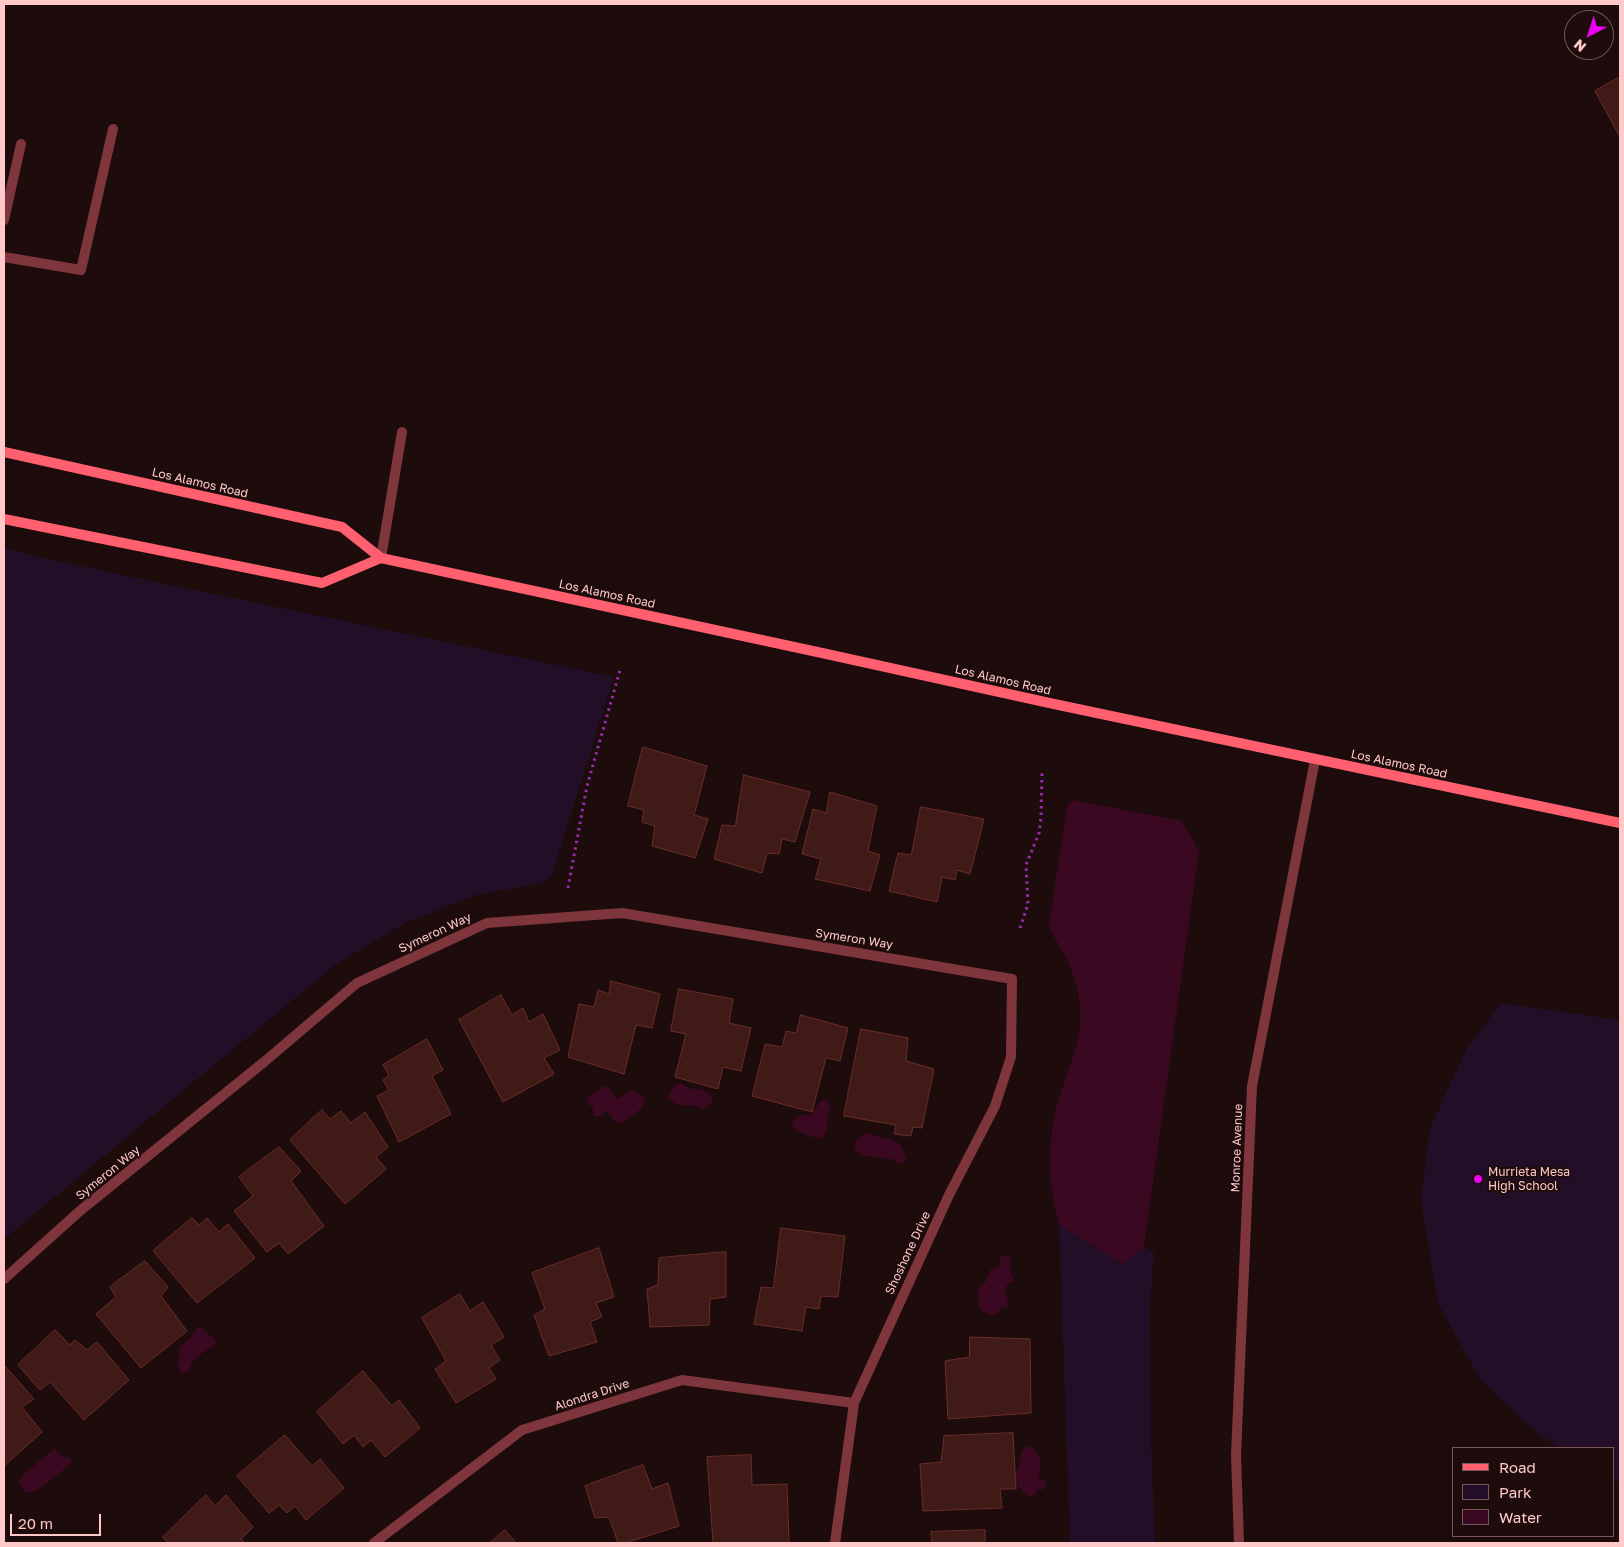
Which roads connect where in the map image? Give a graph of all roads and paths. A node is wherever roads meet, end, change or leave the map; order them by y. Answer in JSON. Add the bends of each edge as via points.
{"nodes":[{"id":1,"x":113,"y":130,"type":"dead end"},
{"id":2,"x":21,"y":144,"type":"dead end"},
{"id":3,"x":4,"y":220,"type":"edge"},
{"id":4,"x":4,"y":257,"type":"edge"},
{"id":5,"x":402,"y":432,"type":"dead end"},
{"id":6,"x":4,"y":452,"type":"edge"},
{"id":7,"x":4,"y":519,"type":"edge"},
{"id":8,"x":381,"y":558,"type":"junction"},
{"id":9,"x":620,"y":670,"type":"dead end"},
{"id":10,"x":1315,"y":760,"type":"junction"},
{"id":11,"x":1042,"y":770,"type":"dead end"},
{"id":12,"x":1620,"y":823,"type":"edge"},
{"id":13,"x":568,"y":888,"type":"dead end"},
{"id":14,"x":1020,"y":928,"type":"dead end"},
{"id":15,"x":1012,"y":979,"type":"joint"},
{"id":16,"x":4,"y":1279,"type":"edge"},
{"id":17,"x":854,"y":1403,"type":"junction"},
{"id":18,"x":374,"y":1543,"type":"edge"},
{"id":19,"x":835,"y":1543,"type":"edge"},
{"id":20,"x":1239,"y":1543,"type":"edge"}],
"edges":[{"from":1,"to":4,"type":"street","via":[[81,270]]},
{"from":2,"to":3,"type":"street"},
{"from":5,"to":8,"type":"street"},
{"from":6,"to":8,"type":"main road","name":"Los Alamos Road","via":[[342,527]]},
{"from":7,"to":8,"type":"main road","via":[[322,584]]},
{"from":8,"to":10,"type":"main road","name":"Los Alamos Road"},
{"from":9,"to":13,"type":"path","via":[[587,786]]},
{"from":10,"to":12,"type":"main road","name":"Los Alamos Road"},
{"from":10,"to":20,"type":"street","name":"Monroe Avenue","via":[[1252,1086],[1236,1455]]},
{"from":11,"to":14,"type":"path","via":[[1039,833],[1026,865],[1028,904]]},
{"from":15,"to":16,"type":"street","name":"Symeron Way","via":[[622,913],[487,923],[357,983],[81,1210]]},
{"from":15,"to":17,"type":"street","name":"Shoshone Drive","via":[[1011,1057],[995,1106],[949,1195]]},
{"from":17,"to":18,"type":"street","name":"Alondra Drive","via":[[682,1380],[522,1430]]},
{"from":17,"to":19,"type":"street","name":"Shoshone Drive"}]}
